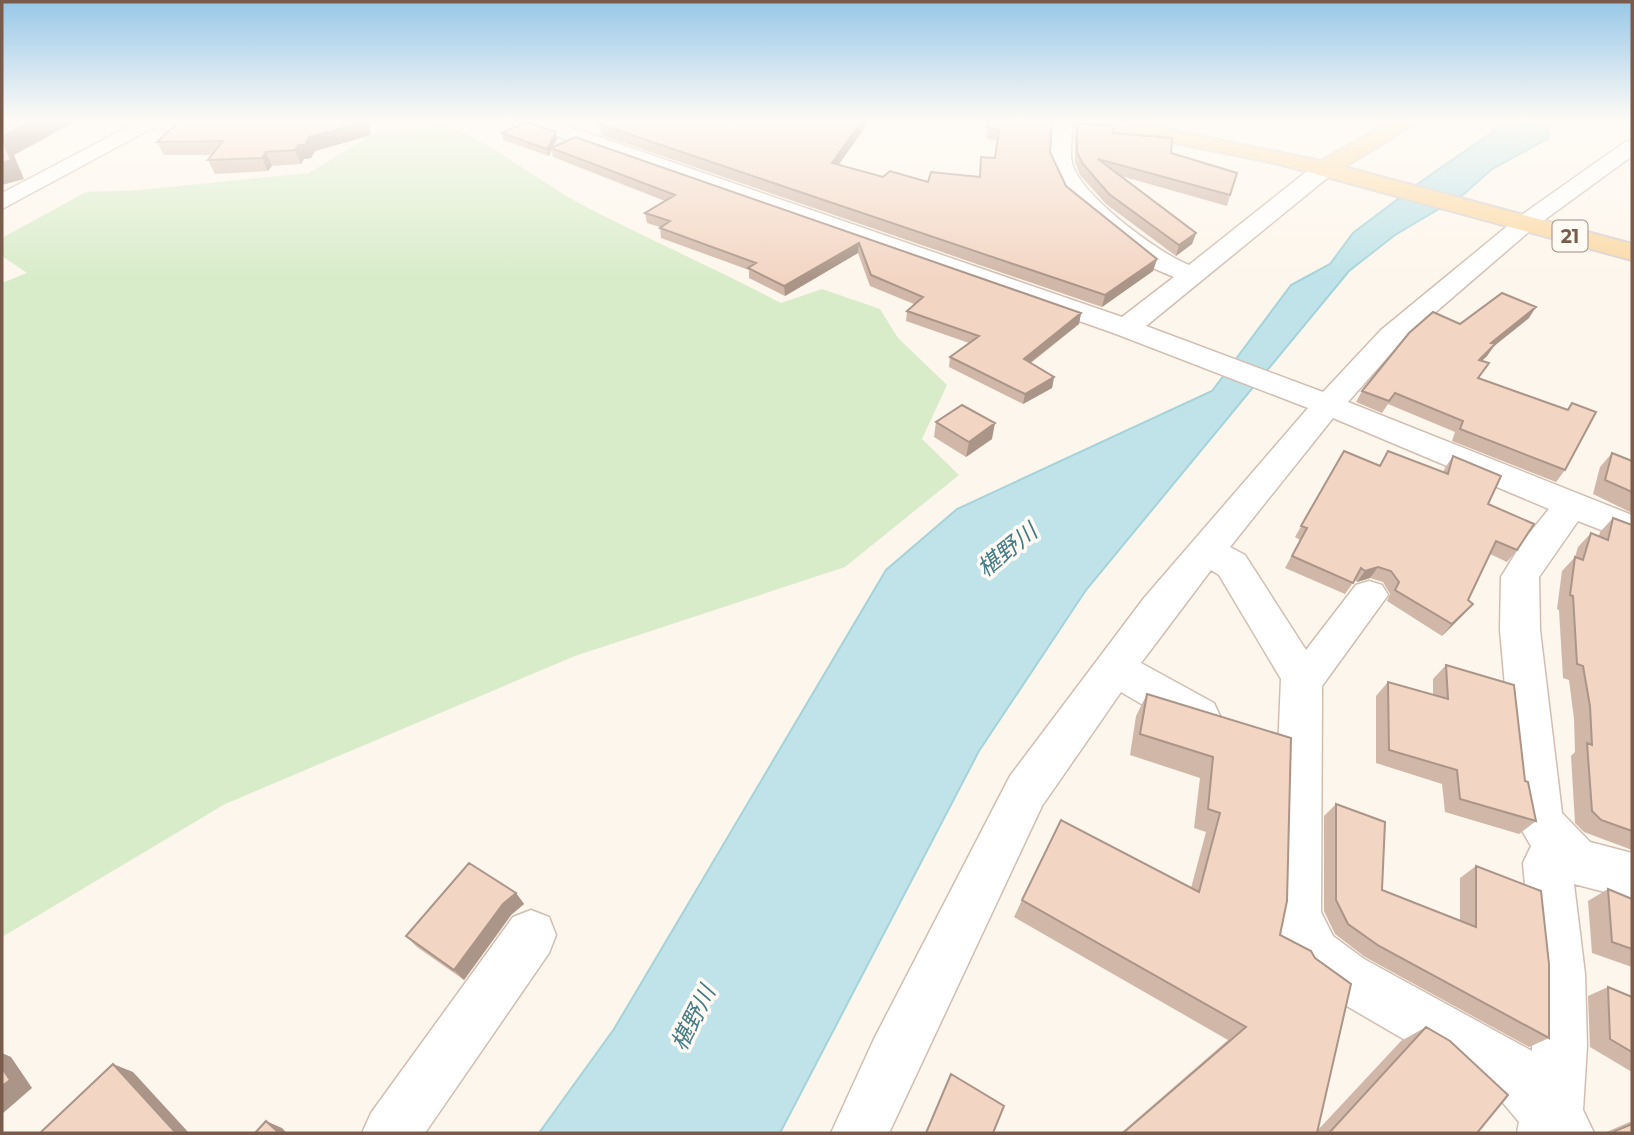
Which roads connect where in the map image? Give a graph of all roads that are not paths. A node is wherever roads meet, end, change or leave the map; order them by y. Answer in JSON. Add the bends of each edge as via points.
{"nodes":[{"id":1,"x":59,"y":172,"type":"edge"},
{"id":2,"x":679,"y":172,"type":"edge"},
{"id":3,"x":1065,"y":172,"type":"edge"},
{"id":4,"x":1320,"y":172,"type":"edge"},
{"id":5,"x":1335,"y":172,"type":"edge"},
{"id":6,"x":1598,"y":172,"type":"edge"},
{"id":7,"x":2,"y":202,"type":"edge"},
{"id":8,"x":1516,"y":221,"type":"junction"},
{"id":9,"x":1632,"y":252,"type":"edge"},
{"id":10,"x":1192,"y":275,"type":"junction"},
{"id":11,"x":1131,"y":330,"type":"junction"},
{"id":12,"x":1320,"y":402,"type":"junction"},
{"id":13,"x":1572,"y":505,"type":"junction"},
{"id":14,"x":1632,"y":529,"type":"edge"},
{"id":15,"x":1206,"y":550,"type":"junction"},
{"id":16,"x":1369,"y":595,"type":"dead end"},
{"id":17,"x":1115,"y":667,"type":"junction"},
{"id":18,"x":1301,"y":677,"type":"junction"},
{"id":19,"x":1199,"y":716,"type":"edge"},
{"id":20,"x":1559,"y":843,"type":"junction"},
{"id":21,"x":1632,"y":876,"type":"edge"},
{"id":22,"x":531,"y":935,"type":"dead end"},
{"id":23,"x":1554,"y":1129,"type":"edge"},
{"id":24,"x":391,"y":1133,"type":"edge"},
{"id":25,"x":860,"y":1133,"type":"edge"}],
"edges":[{"from":1,"to":7,"type":"street"},
{"from":2,"to":11,"type":"street"},
{"from":3,"to":10,"type":"street","via":[[1073,190],[1157,261]]},
{"from":4,"to":10,"type":"street"},
{"from":5,"to":8,"type":"main road","number":"21"},
{"from":6,"to":8,"type":"street"},
{"from":8,"to":9,"type":"main road","number":"21"},
{"from":8,"to":12,"type":"street"},
{"from":10,"to":11,"type":"street"},
{"from":11,"to":12,"type":"street"},
{"from":12,"to":13,"type":"street"},
{"from":12,"to":15,"type":"street"},
{"from":13,"to":14,"type":"street"},
{"from":13,"to":20,"type":"street","via":[[1535,550],[1520,578],[1520,630],[1540,822]]},
{"from":15,"to":17,"type":"street"},
{"from":15,"to":18,"type":"street","via":[[1232,565]]},
{"from":16,"to":18,"type":"street","via":[[1312,673]]},
{"from":17,"to":19,"type":"street"},
{"from":17,"to":25,"type":"street","via":[[1026,791]]},
{"from":18,"to":23,"type":"street","via":[[1296,916],[1315,954],[1346,977],[1514,1073]]},
{"from":20,"to":21,"type":"street","via":[[1576,862]]},
{"from":20,"to":23,"type":"street","via":[[1547,863],[1559,974]]},
{"from":22,"to":24,"type":"street"}]}
